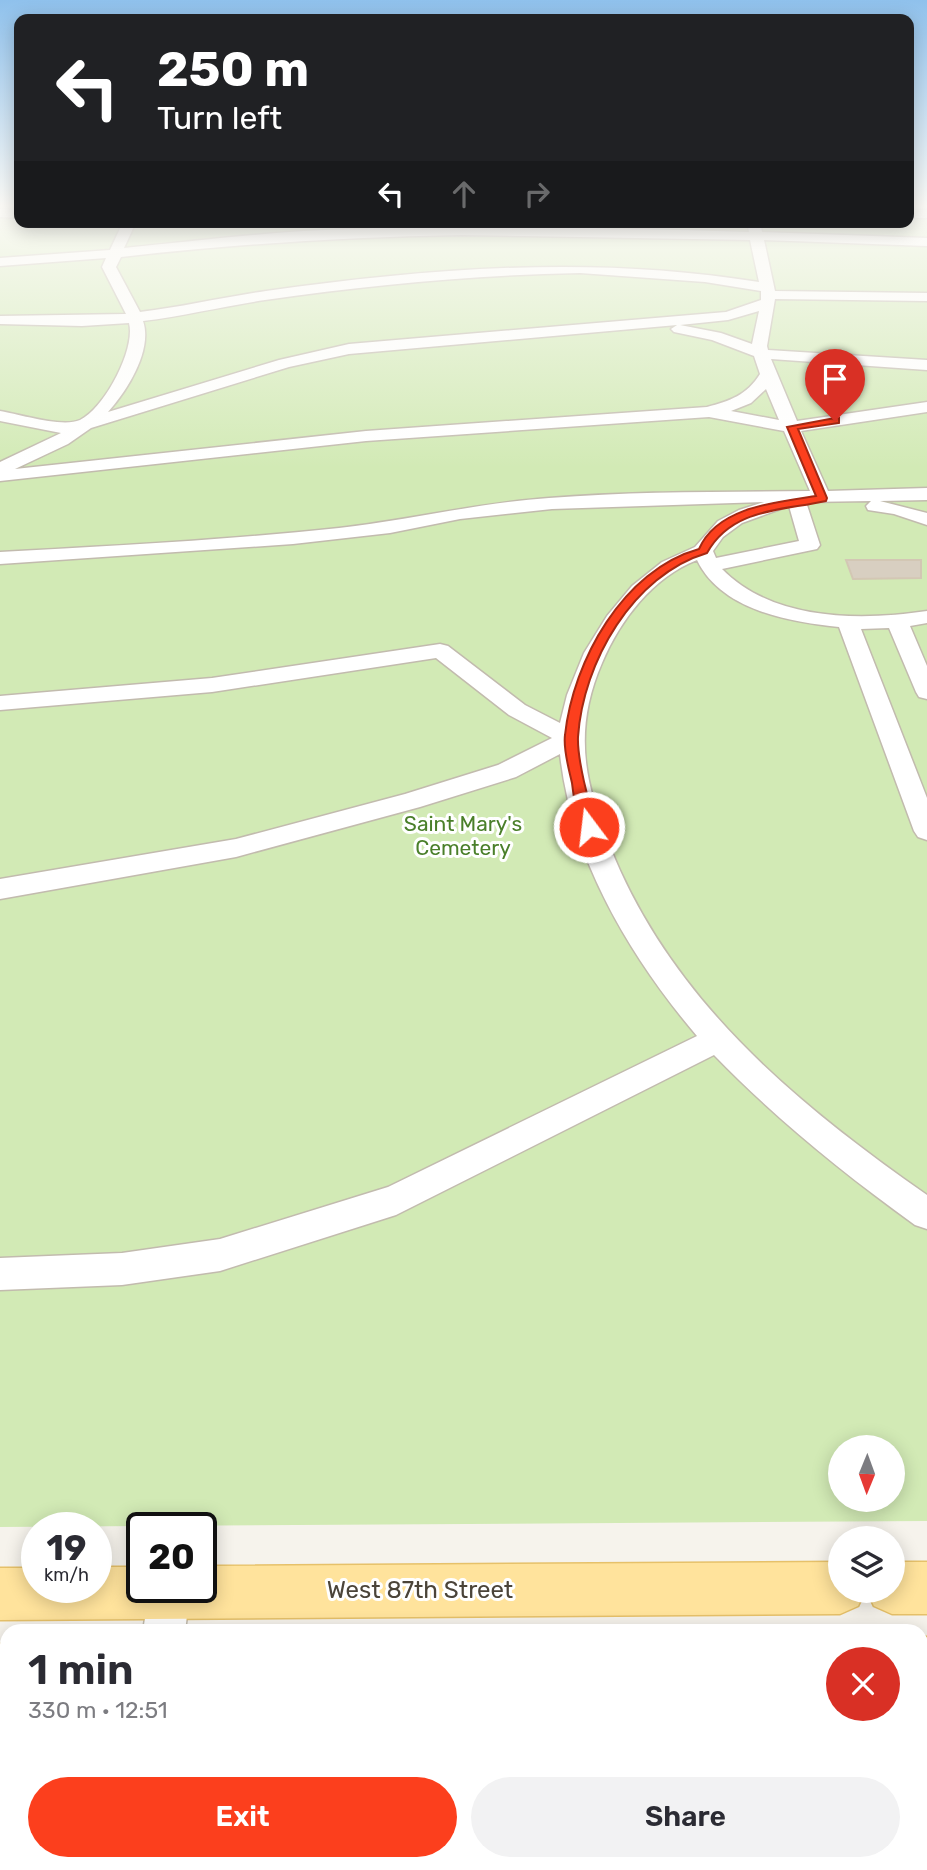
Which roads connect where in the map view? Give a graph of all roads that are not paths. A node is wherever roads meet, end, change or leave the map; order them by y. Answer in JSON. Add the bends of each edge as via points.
{"nodes":[{"id":1,"x":121,"y":293,"type":"edge"},
{"id":2,"x":278,"y":293,"type":"edge"},
{"id":3,"x":761,"y":293,"type":"edge"},
{"id":4,"x":767,"y":295,"type":"junction"},
{"id":5,"x":927,"y":298,"type":"edge"},
{"id":6,"x":134,"y":318,"type":"junction"},
{"id":7,"x":0,"y":320,"type":"edge"},
{"id":8,"x":639,"y":324,"type":"junction"},
{"id":9,"x":764,"y":354,"type":"junction"},
{"id":10,"x":927,"y":365,"type":"edge"},
{"id":11,"x":768,"y":374,"type":"junction"},
{"id":12,"x":927,"y":407,"type":"edge"},
{"id":13,"x":709,"y":412,"type":"junction"},
{"id":14,"x":0,"y":416,"type":"edge"},
{"id":15,"x":90,"y":424,"type":"junction"},
{"id":16,"x":792,"y":427,"type":"junction"},
{"id":17,"x":0,"y":469,"type":"edge"},
{"id":18,"x":0,"y":476,"type":"edge"},
{"id":19,"x":927,"y":494,"type":"edge"},
{"id":20,"x":822,"y":498,"type":"junction"},
{"id":21,"x":797,"y":503,"type":"junction"},
{"id":22,"x":927,"y":519,"type":"edge"},
{"id":23,"x":0,"y":558,"type":"edge"},
{"id":24,"x":706,"y":558,"type":"junction"},
{"id":25,"x":927,"y":617,"type":"edge"},
{"id":26,"x":848,"y":624,"type":"junction"},
{"id":27,"x":898,"y":624,"type":"junction"},
{"id":28,"x":927,"y":692,"type":"edge"},
{"id":29,"x":0,"y":703,"type":"edge"},
{"id":30,"x":571,"y":738,"type":"junction"},
{"id":31,"x":926,"y":826,"type":"edge"},
{"id":32,"x":0,"y":889,"type":"edge"},
{"id":33,"x":718,"y":1039,"type":"junction"},
{"id":34,"x":927,"y":1214,"type":"edge"},
{"id":35,"x":0,"y":1274,"type":"edge"},
{"id":36,"x":828,"y":1588,"type":"edge"},
{"id":37,"x":905,"y":1588,"type":"edge"},
{"id":38,"x":927,"y":1588,"type":"edge"},
{"id":39,"x":0,"y":1594,"type":"edge"},
{"id":40,"x":167,"y":1612,"type":"edge"}],
"edges":[{"from":1,"to":6,"type":"lane"},
{"from":2,"to":6,"type":"lane"},
{"from":3,"to":4,"type":"lane"},
{"from":4,"to":5,"type":"lane"},
{"from":4,"to":8,"type":"lane","via":[[728,316]]},
{"from":4,"to":9,"type":"lane","via":[[759,346]]},
{"from":6,"to":7,"type":"lane","via":[[81,323]]},
{"from":6,"to":15,"type":"lane","via":[[139,338],[127,371]]},
{"from":8,"to":9,"type":"lane","via":[[716,336]]},
{"from":8,"to":15,"type":"lane","via":[[349,349],[285,363]]},
{"from":9,"to":10,"type":"lane"},
{"from":9,"to":11,"type":"lane"},
{"from":11,"to":13,"type":"lane","via":[[758,393]]},
{"from":11,"to":16,"type":"lane"},
{"from":12,"to":16,"type":"lane"},
{"from":13,"to":16,"type":"lane"},
{"from":13,"to":18,"type":"lane","via":[[366,436]]},
{"from":14,"to":15,"type":"lane","via":[[65,428]]},
{"from":15,"to":17,"type":"lane"},
{"from":16,"to":20,"type":"lane"},
{"from":19,"to":20,"type":"lane"},
{"from":20,"to":21,"type":"lane"},
{"from":20,"to":22,"type":"lane","via":[[897,509]]},
{"from":20,"to":23,"type":"lane","via":[[649,497],[549,504],[305,536]]},
{"from":21,"to":24,"type":"lane","via":[[768,507],[731,521],[709,538]]},
{"from":21,"to":24,"type":"lane","via":[[810,545]]},
{"from":24,"to":26,"type":"lane","via":[[715,574],[737,592],[797,614]]},
{"from":24,"to":30,"type":"lane","via":[[682,557],[642,587],[606,631],[582,681]]},
{"from":25,"to":27,"type":"lane"},
{"from":26,"to":27,"type":"lane"},
{"from":26,"to":31,"type":"lane"},
{"from":27,"to":28,"type":"lane"},
{"from":29,"to":30,"type":"lane","via":[[212,685],[440,651],[517,710]]},
{"from":30,"to":32,"type":"lane","via":[[507,771],[250,844]]},
{"from":30,"to":33,"type":"lane","via":[[582,805],[602,869],[648,953]]},
{"from":33,"to":34,"type":"lane","via":[[786,1107]]},
{"from":33,"to":35,"type":"lane","via":[[396,1200],[220,1255],[121,1269]]},
{"from":36,"to":40,"type":"main road","name":"West 87th Street"},
{"from":37,"to":38,"type":"main road"},
{"from":39,"to":40,"type":"main road","name":"West 87th Street"}]}
